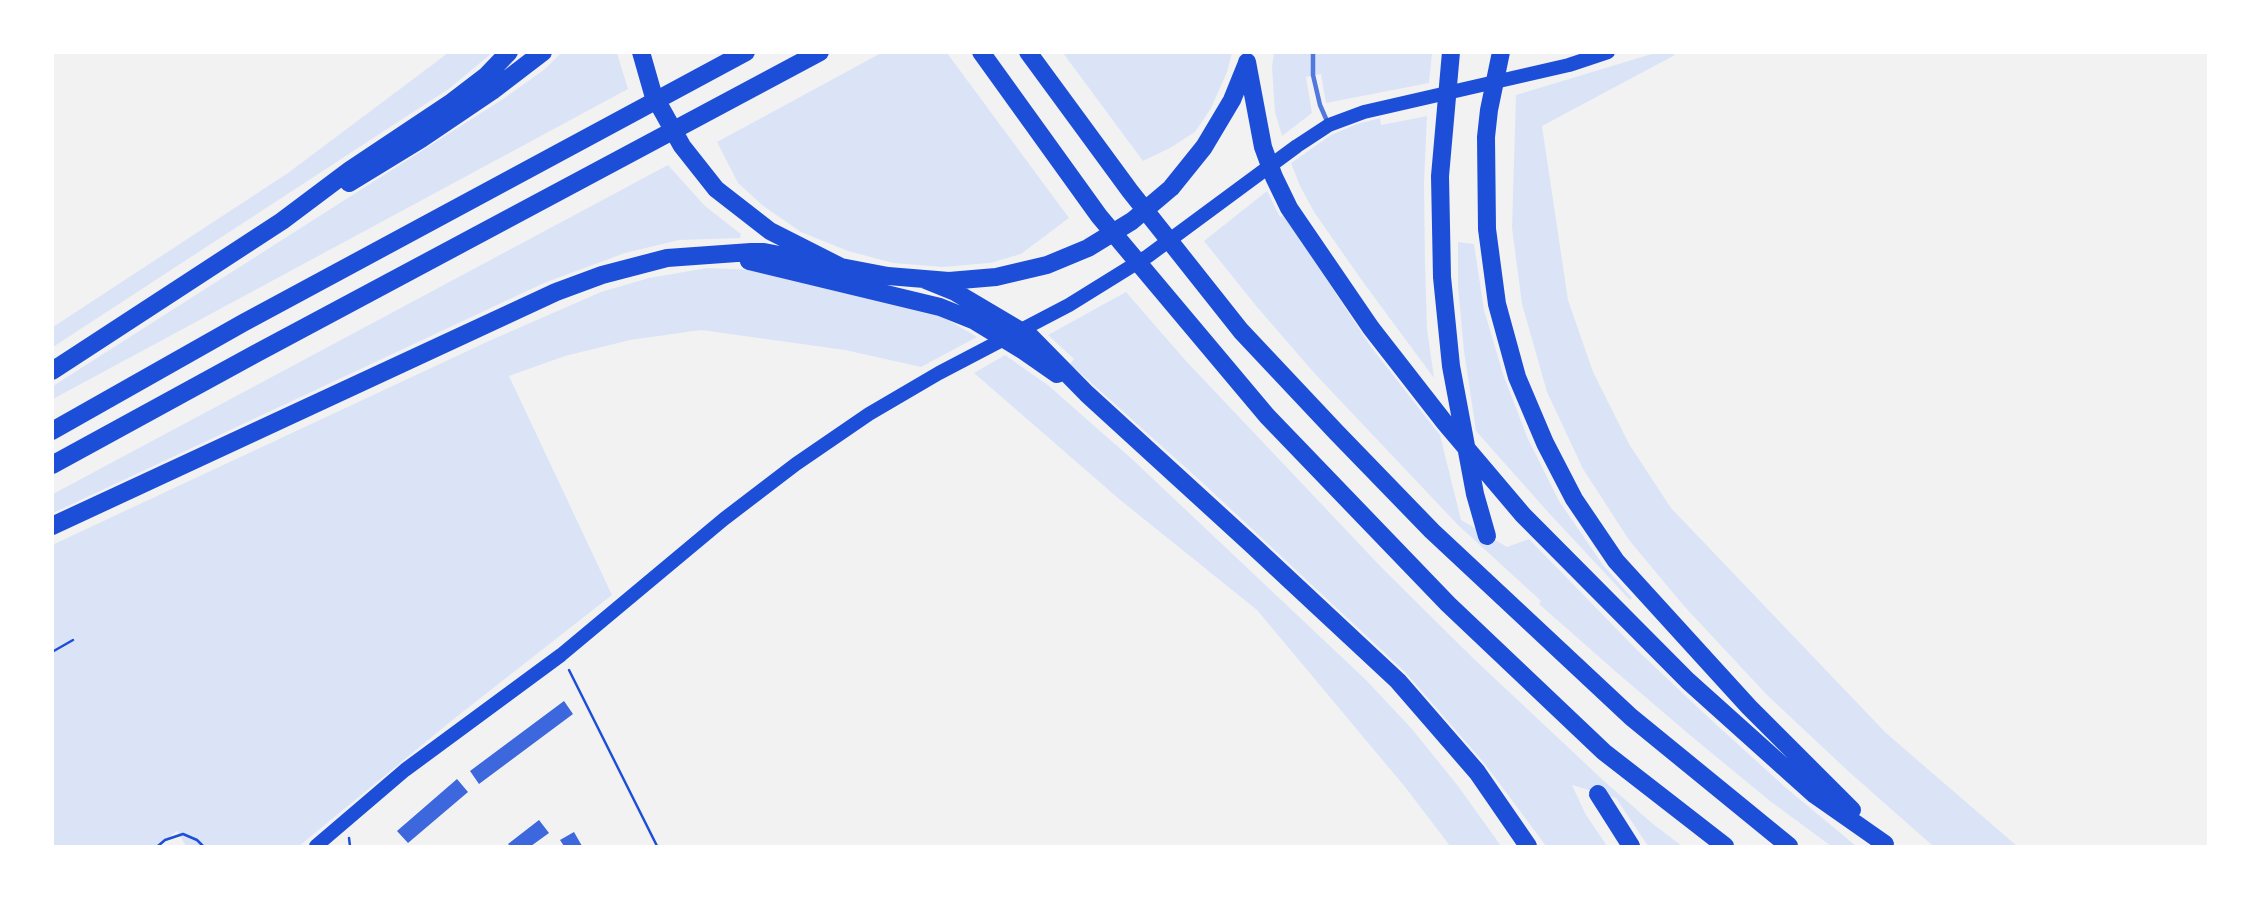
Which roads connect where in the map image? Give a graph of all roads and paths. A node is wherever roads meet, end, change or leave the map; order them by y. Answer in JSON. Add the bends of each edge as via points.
{"nodes":[{"id":1,"x":509,"y":52,"type":"edge"},
{"id":2,"x":543,"y":52,"type":"edge"},
{"id":3,"x":640,"y":52,"type":"edge"},
{"id":4,"x":746,"y":52,"type":"edge"},
{"id":5,"x":820,"y":52,"type":"edge"},
{"id":6,"x":981,"y":52,"type":"edge"},
{"id":7,"x":1028,"y":52,"type":"edge"},
{"id":8,"x":1312,"y":52,"type":"edge"},
{"id":9,"x":1451,"y":52,"type":"edge"},
{"id":10,"x":1501,"y":52,"type":"edge"},
{"id":11,"x":1608,"y":52,"type":"edge"},
{"id":12,"x":1248,"y":57,"type":"edge"},
{"id":13,"x":1329,"y":125,"type":"junction"},
{"id":14,"x":282,"y":221,"type":"junction"},
{"id":15,"x":704,"y":255,"type":"junction"},
{"id":16,"x":841,"y":267,"type":"junction"},
{"id":17,"x":923,"y":279,"type":"junction"},
{"id":18,"x":980,"y":315,"type":"junction"},
{"id":19,"x":52,"y":371,"type":"edge"},
{"id":20,"x":52,"y":430,"type":"edge"},
{"id":21,"x":52,"y":465,"type":"edge"},
{"id":22,"x":52,"y":526,"type":"edge"},
{"id":23,"x":1487,"y":536,"type":"dead end"},
{"id":24,"x":73,"y":640,"type":"dead end"},
{"id":25,"x":52,"y":652,"type":"edge"},
{"id":26,"x":561,"y":654,"type":"junction"},
{"id":27,"x":1598,"y":794,"type":"dead end"},
{"id":28,"x":1887,"y":845,"type":"edge"},
{"id":29,"x":158,"y":846,"type":"edge"},
{"id":30,"x":203,"y":846,"type":"edge"},
{"id":31,"x":316,"y":846,"type":"edge"},
{"id":32,"x":657,"y":846,"type":"edge"},
{"id":33,"x":1528,"y":846,"type":"edge"},
{"id":34,"x":1631,"y":846,"type":"edge"},
{"id":35,"x":1725,"y":846,"type":"edge"},
{"id":36,"x":1789,"y":846,"type":"edge"}],
"edges":[{"from":1,"to":14,"type":"highway","via":[[452,102]]},
{"from":2,"to":14,"type":"highway","via":[[401,152]]},
{"from":3,"to":16,"type":"highway","via":[[653,94],[682,146],[716,189],[770,231]]},
{"from":4,"to":20,"type":"highway"},
{"from":5,"to":21,"type":"highway"},
{"from":6,"to":35,"type":"highway","via":[[1099,216],[1267,416],[1448,604],[1574,724]]},
{"from":7,"to":36,"type":"highway","via":[[1241,331],[1366,463],[1631,718]]},
{"from":8,"to":13,"type":"lane","via":[[1313,75]]},
{"from":9,"to":23,"type":"highway","via":[[1440,176],[1443,277],[1451,366]]},
{"from":10,"to":28,"type":"highway","via":[[1486,137],[1487,229],[1501,316],[1517,377],[1545,443],[1573,499],[1616,561],[1749,707]]},
{"from":11,"to":13,"type":"main road","via":[[1364,112]]},
{"from":12,"to":17,"type":"highway","via":[[1232,100],[1204,147],[1171,188],[1132,221],[1078,253],[1025,271],[971,280]]},
{"from":12,"to":28,"type":"highway","via":[[1263,147],[1289,208],[1371,328],[1445,423],[1523,515],[1628,623],[1815,795]]},
{"from":13,"to":26,"type":"main road","via":[[1148,256],[1069,305],[869,414],[796,464]]},
{"from":14,"to":19,"type":"highway"},
{"from":15,"to":16,"type":"highway","via":[[764,252]]},
{"from":15,"to":18,"type":"highway","via":[[758,263]]},
{"from":15,"to":22,"type":"highway","via":[[667,258],[556,292]]},
{"from":16,"to":17,"type":"highway"},
{"from":17,"to":18,"type":"highway","via":[[955,292]]},
{"from":18,"to":33,"type":"highway","via":[[1031,337],[1060,371],[1398,681],[1477,772]]},
{"from":24,"to":25,"type":"path"},
{"from":26,"to":31,"type":"main road","via":[[405,770]]},
{"from":26,"to":32,"type":"path"},
{"from":27,"to":34,"type":"highway"},
{"from":29,"to":30,"type":"path","via":[[183,834]]}]}
